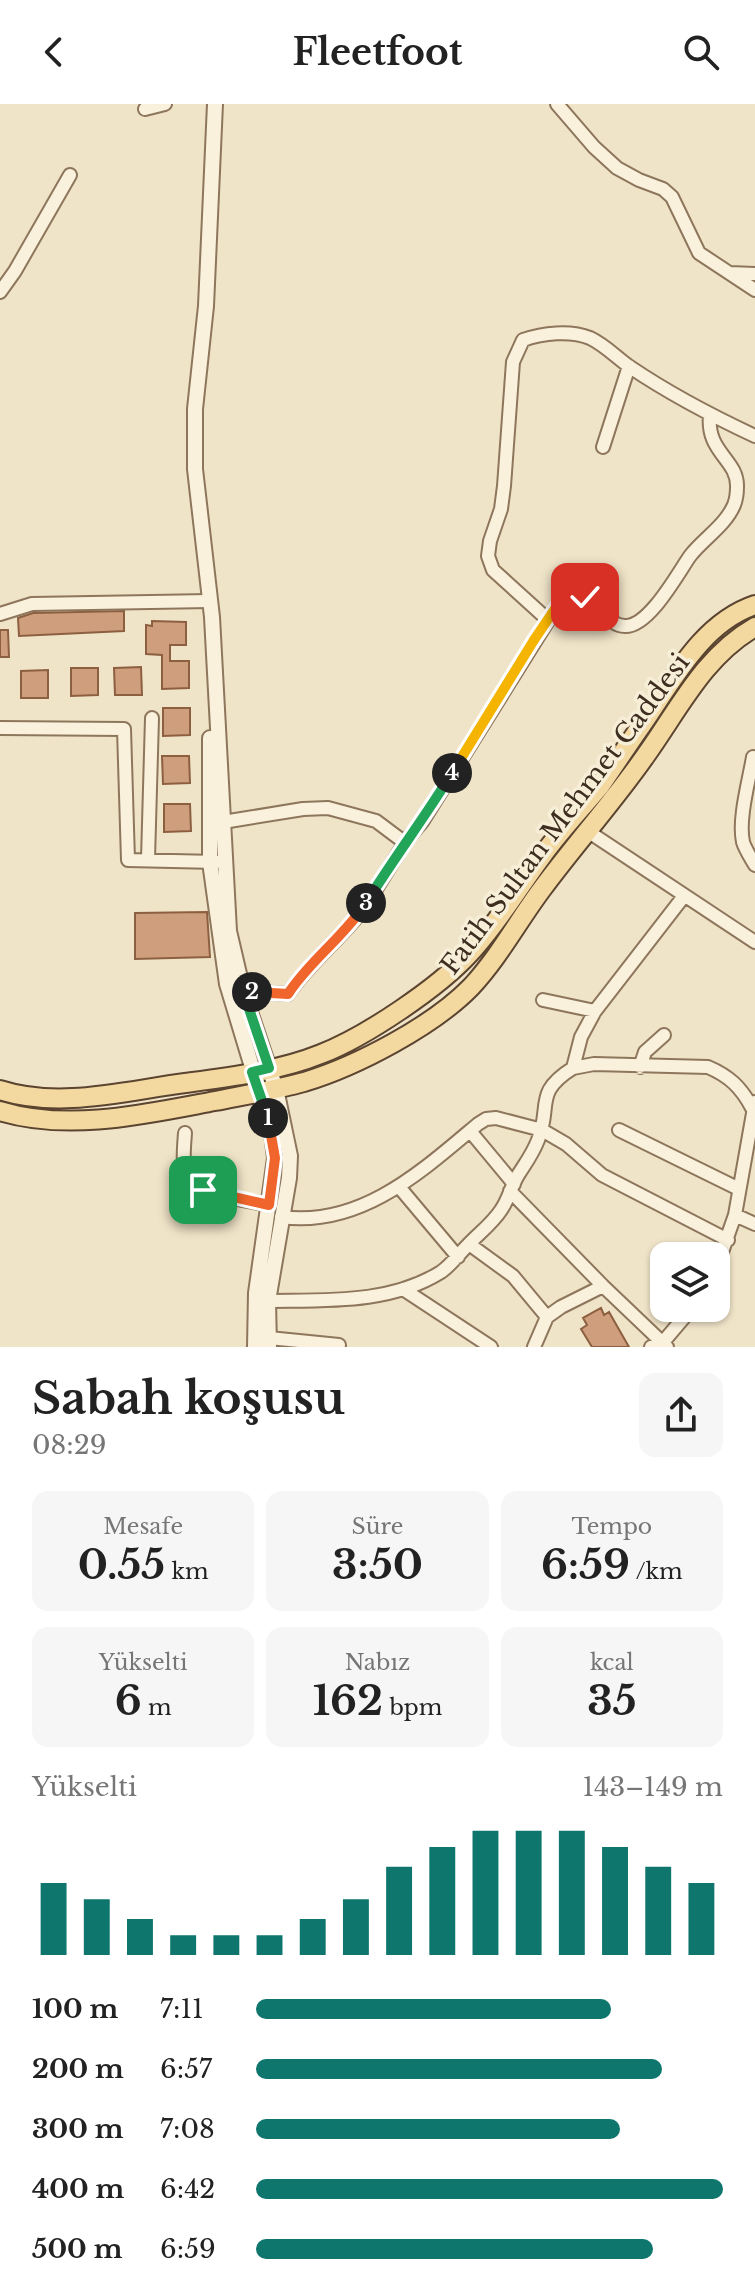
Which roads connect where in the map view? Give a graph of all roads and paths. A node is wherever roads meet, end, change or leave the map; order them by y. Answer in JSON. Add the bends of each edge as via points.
{"nodes":[{"id":1,"x":165,"y":104,"type":"edge"},
{"id":2,"x":215,"y":104,"type":"edge"},
{"id":3,"x":557,"y":104,"type":"edge"},
{"id":4,"x":145,"y":109,"type":"dead end"},
{"id":5,"x":70,"y":175,"type":"dead end"},
{"id":6,"x":729,"y":273,"type":"junction"},
{"id":7,"x":755,"y":274,"type":"edge"},
{"id":8,"x":755,"y":290,"type":"edge"},
{"id":9,"x":0,"y":292,"type":"edge"},
{"id":10,"x":629,"y":366,"type":"junction"},
{"id":11,"x":710,"y":415,"type":"junction"},
{"id":12,"x":755,"y":436,"type":"edge"},
{"id":13,"x":603,"y":447,"type":"dead end"},
{"id":14,"x":210,"y":601,"type":"junction"},
{"id":15,"x":755,"y":605,"type":"edge"},
{"id":16,"x":0,"y":614,"type":"edge"},
{"id":17,"x":547,"y":619,"type":"junction"},
{"id":18,"x":755,"y":627,"type":"edge"},
{"id":19,"x":216,"y":699,"type":"junction"},
{"id":20,"x":152,"y":718,"type":"dead end"},
{"id":21,"x":1,"y":726,"type":"edge"},
{"id":22,"x":754,"y":758,"type":"edge"},
{"id":23,"x":751,"y":803,"type":"edge"},
{"id":24,"x":223,"y":822,"type":"junction"},
{"id":25,"x":589,"y":832,"type":"junction"},
{"id":26,"x":404,"y":842,"type":"junction"},
{"id":27,"x":753,"y":855,"type":"edge"},
{"id":28,"x":148,"y":859,"type":"junction"},
{"id":29,"x":217,"y":862,"type":"junction"},
{"id":30,"x":684,"y":896,"type":"junction"},
{"id":31,"x":755,"y":942,"type":"edge"},
{"id":32,"x":243,"y":991,"type":"junction"},
{"id":33,"x":543,"y":1000,"type":"dead end"},
{"id":34,"x":595,"y":1011,"type":"junction"},
{"id":35,"x":664,"y":1035,"type":"dead end"},
{"id":36,"x":640,"y":1067,"type":"junction"},
{"id":37,"x":573,"y":1068,"type":"junction"},
{"id":38,"x":261,"y":1070,"type":"junction"},
{"id":39,"x":0,"y":1090,"type":"edge"},
{"id":40,"x":268,"y":1091,"type":"junction"},
{"id":41,"x":754,"y":1105,"type":"edge"},
{"id":42,"x":0,"y":1111,"type":"edge"},
{"id":43,"x":542,"y":1130,"type":"junction"},
{"id":44,"x":619,"y":1130,"type":"dead end"},
{"id":45,"x":470,"y":1131,"type":"junction"},
{"id":46,"x":185,"y":1133,"type":"dead end"},
{"id":47,"x":400,"y":1188,"type":"junction"},
{"id":48,"x":512,"y":1188,"type":"junction"},
{"id":49,"x":739,"y":1189,"type":"junction"},
{"id":50,"x":269,"y":1205,"type":"junction"},
{"id":51,"x":735,"y":1215,"type":"junction"},
{"id":52,"x":281,"y":1217,"type":"junction"},
{"id":53,"x":755,"y":1224,"type":"edge"},
{"id":54,"x":728,"y":1240,"type":"joint"},
{"id":55,"x":469,"y":1244,"type":"junction"},
{"id":56,"x":458,"y":1257,"type":"junction"},
{"id":57,"x":603,"y":1286,"type":"junction"},
{"id":58,"x":403,"y":1289,"type":"junction"},
{"id":59,"x":268,"y":1301,"type":"junction"},
{"id":60,"x":547,"y":1317,"type":"junction"},
{"id":61,"x":682,"y":1322,"type":"edge"},
{"id":62,"x":269,"y":1343,"type":"edge"},
{"id":63,"x":666,"y":1344,"type":"edge"},
{"id":64,"x":339,"y":1345,"type":"edge"},
{"id":65,"x":255,"y":1347,"type":"edge"},
{"id":66,"x":491,"y":1347,"type":"edge"},
{"id":67,"x":534,"y":1347,"type":"edge"},
{"id":68,"x":651,"y":1347,"type":"edge"}],
"edges":[{"from":1,"to":4,"type":"street"},
{"from":2,"to":14,"type":"street","via":[[206,306],[195,409],[195,469]]},
{"from":3,"to":6,"type":"street","via":[[617,168],[672,197],[699,253]]},
{"from":5,"to":9,"type":"street"},
{"from":6,"to":7,"type":"street"},
{"from":6,"to":8,"type":"street"},
{"from":10,"to":11,"type":"street"},
{"from":10,"to":13,"type":"street"},
{"from":10,"to":17,"type":"street","via":[[576,335],[523,340],[513,362],[504,486],[488,556],[501,579]]},
{"from":11,"to":12,"type":"street"},
{"from":11,"to":17,"type":"street","via":[[711,439],[738,483],[735,504],[690,556],[674,585],[636,624],[626,627],[575,594],[563,597]]},
{"from":14,"to":16,"type":"street","via":[[32,604]]},
{"from":14,"to":19,"type":"street"},
{"from":15,"to":38,"type":"main road","name":"Fatih Sultan Mehmet Caddesi","via":[[711,632],[692,653],[492,927],[447,975],[321,1054]]},
{"from":17,"to":26,"type":"street","via":[[422,822]]},
{"from":18,"to":25,"type":"main road","name":"Fatih Sultan Mehmet Caddesi","via":[[729,644],[698,678]]},
{"from":19,"to":24,"type":"street"},
{"from":19,"to":29,"type":"street","via":[[208,782]]},
{"from":20,"to":28,"type":"street"},
{"from":21,"to":28,"type":"street","via":[[124,729],[128,860]]},
{"from":22,"to":23,"type":"street"},
{"from":23,"to":27,"type":"street","via":[[743,833]]},
{"from":24,"to":26,"type":"street","via":[[328,808],[376,821]]},
{"from":24,"to":29,"type":"street"},
{"from":25,"to":30,"type":"street"},
{"from":25,"to":40,"type":"main road","name":"Fatih Sultan Mehmet Caddesi","via":[[496,956],[451,1004],[405,1037],[334,1071]]},
{"from":26,"to":32,"type":"street","via":[[357,917],[288,994]]},
{"from":28,"to":29,"type":"street"},
{"from":29,"to":32,"type":"street"},
{"from":29,"to":38,"type":"street","via":[[227,984]]},
{"from":30,"to":31,"type":"street"},
{"from":30,"to":34,"type":"street"},
{"from":32,"to":38,"type":"street"},
{"from":33,"to":34,"type":"street"},
{"from":34,"to":37,"type":"street"},
{"from":35,"to":36,"type":"street","via":[[645,1052]]},
{"from":36,"to":37,"type":"street"},
{"from":36,"to":41,"type":"street","via":[[708,1067],[724,1074]]},
{"from":37,"to":43,"type":"street","via":[[555,1079],[544,1100]]},
{"from":38,"to":39,"type":"main road","name":"Fatih Sultan Mehmet Caddesi","via":[[60,1100]]},
{"from":38,"to":40,"type":"street"},
{"from":40,"to":42,"type":"main road","name":"Fatih Sultan Mehmet Caddesi","via":[[71,1121]]},
{"from":40,"to":50,"type":"street","via":[[275,1158]]},
{"from":40,"to":52,"type":"street","via":[[290,1156]]},
{"from":41,"to":49,"type":"street"},
{"from":43,"to":45,"type":"street","via":[[486,1119]]},
{"from":43,"to":48,"type":"street"},
{"from":43,"to":54,"type":"street","via":[[602,1175]]},
{"from":44,"to":49,"type":"street"},
{"from":45,"to":47,"type":"street"},
{"from":45,"to":48,"type":"street"},
{"from":46,"to":50,"type":"street","via":[[184,1166],[191,1184]]},
{"from":47,"to":52,"type":"street","via":[[331,1215]]},
{"from":47,"to":56,"type":"street"},
{"from":48,"to":55,"type":"street","via":[[502,1210]]},
{"from":48,"to":57,"type":"street"},
{"from":49,"to":51,"type":"street"},
{"from":50,"to":65,"type":"street","via":[[256,1293]]},
{"from":51,"to":53,"type":"street"},
{"from":51,"to":54,"type":"street"},
{"from":52,"to":59,"type":"street"},
{"from":55,"to":56,"type":"street"},
{"from":55,"to":60,"type":"street","via":[[513,1276]]},
{"from":56,"to":58,"type":"street","via":[[442,1271]]},
{"from":57,"to":60,"type":"street"},
{"from":57,"to":63,"type":"street"},
{"from":58,"to":59,"type":"street","via":[[347,1300]]},
{"from":58,"to":66,"type":"street"},
{"from":59,"to":62,"type":"street"},
{"from":60,"to":67,"type":"street"},
{"from":61,"to":63,"type":"street"},
{"from":62,"to":64,"type":"street"},
{"from":63,"to":68,"type":"street"}]}
